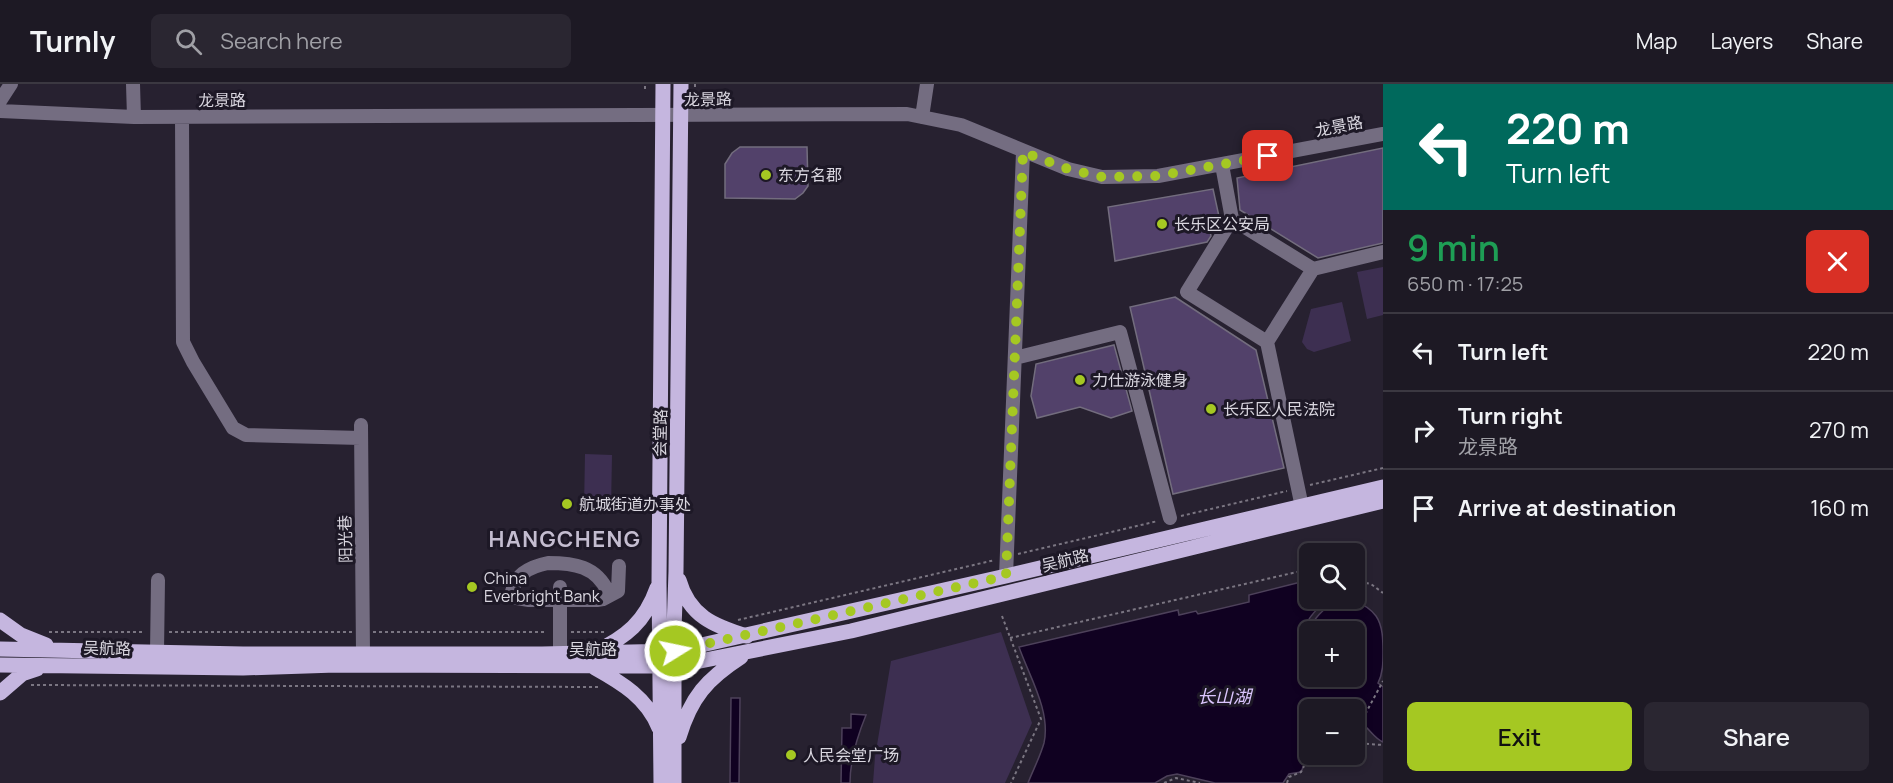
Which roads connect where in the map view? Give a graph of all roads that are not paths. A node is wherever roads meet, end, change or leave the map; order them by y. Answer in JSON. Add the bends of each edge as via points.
{"nodes":[{"id":1,"x":11,"y":84,"type":"edge"},
{"id":2,"x":133,"y":84,"type":"edge"},
{"id":3,"x":663,"y":84,"type":"edge"},
{"id":4,"x":927,"y":84,"type":"edge"},
{"id":5,"x":688,"y":87,"type":"edge"},
{"id":6,"x":0,"y":101,"type":"edge"},
{"id":7,"x":0,"y":109,"type":"edge"},
{"id":8,"x":662,"y":116,"type":"junction"},
{"id":9,"x":681,"y":116,"type":"junction"},
{"id":10,"x":134,"y":117,"type":"junction"},
{"id":11,"x":182,"y":117,"type":"junction"},
{"id":12,"x":922,"y":117,"type":"junction"},
{"id":13,"x":1383,"y":134,"type":"edge"},
{"id":14,"x":1023,"y":152,"type":"junction"},
{"id":15,"x":1222,"y":165,"type":"junction"},
{"id":16,"x":1232,"y":219,"type":"junction"},
{"id":17,"x":1383,"y":252,"type":"edge"},
{"id":18,"x":1313,"y":269,"type":"junction"},
{"id":19,"x":1267,"y":342,"type":"junction"},
{"id":20,"x":1015,"y":358,"type":"junction"},
{"id":21,"x":1379,"y":495,"type":"edge"},
{"id":22,"x":1302,"y":507,"type":"junction"},
{"id":23,"x":1170,"y":518,"type":"road end"},
{"id":24,"x":619,"y":566,"type":"dead end"},
{"id":25,"x":676,"y":571,"type":"junction"},
{"id":26,"x":1006,"y":576,"type":"junction"},
{"id":27,"x":158,"y":580,"type":"dead end"},
{"id":28,"x":659,"y":582,"type":"junction"},
{"id":29,"x":560,"y":593,"type":"junction"},
{"id":30,"x":603,"y":598,"type":"junction"},
{"id":31,"x":0,"y":620,"type":"edge"},
{"id":32,"x":748,"y":644,"type":"junction"},
{"id":33,"x":0,"y":649,"type":"edge"},
{"id":34,"x":157,"y":652,"type":"junction"},
{"id":35,"x":363,"y":653,"type":"junction"},
{"id":36,"x":560,"y":654,"type":"junction"},
{"id":37,"x":56,"y":657,"type":"junction"},
{"id":38,"x":668,"y":659,"type":"junction"},
{"id":39,"x":592,"y":660,"type":"junction"},
{"id":40,"x":0,"y":664,"type":"edge"},
{"id":41,"x":2,"y":691,"type":"edge"},
{"id":42,"x":661,"y":740,"type":"junction"},
{"id":43,"x":675,"y":754,"type":"junction"},
{"id":44,"x":661,"y":783,"type":"edge"},
{"id":45,"x":674,"y":783,"type":"edge"}],
"edges":[{"from":1,"to":6,"type":"street"},
{"from":2,"to":10,"type":"street"},
{"from":3,"to":8,"type":"main road","name":"会堂路"},
{"from":4,"to":12,"type":"street"},
{"from":5,"to":9,"type":"main road","name":"会堂路"},
{"from":7,"to":10,"type":"street","name":"龙景路"},
{"from":8,"to":9,"type":"street","name":"龙景路"},
{"from":8,"to":11,"type":"street","name":"龙景路"},
{"from":8,"to":28,"type":"main road","name":"会堂路"},
{"from":9,"to":12,"type":"street","name":"龙景路"},
{"from":9,"to":25,"type":"main road","name":"会堂路"},
{"from":10,"to":11,"type":"street","name":"龙景路"},
{"from":11,"to":35,"type":"street","name":"阳光巷","via":[[183,342],[233,428],[246,435],[361,432]]},
{"from":12,"to":14,"type":"street","name":"龙景路","via":[[960,125]]},
{"from":13,"to":15,"type":"street","name":"龙景路"},
{"from":14,"to":15,"type":"street","name":"龙景路","via":[[1102,177],[1158,176]]},
{"from":14,"to":20,"type":"street"},
{"from":15,"to":16,"type":"street"},
{"from":16,"to":18,"type":"street"},
{"from":16,"to":19,"type":"street","via":[[1187,292]]},
{"from":17,"to":18,"type":"street"},
{"from":18,"to":19,"type":"street"},
{"from":19,"to":22,"type":"street"},
{"from":20,"to":23,"type":"street","via":[[1120,332]]},
{"from":20,"to":26,"type":"street"},
{"from":21,"to":22,"type":"main road","name":"吴航路"},
{"from":21,"to":32,"type":"main road","name":"吴航路","via":[[851,631]]},
{"from":22,"to":26,"type":"main road","name":"吴航路"},
{"from":24,"to":30,"type":"street","via":[[618,591]]},
{"from":25,"to":32,"type":"main road","via":[[686,600],[694,610]]},
{"from":25,"to":38,"type":"main road","name":"会堂路"},
{"from":26,"to":32,"type":"main road","name":"吴航路"},
{"from":27,"to":34,"type":"street"},
{"from":28,"to":38,"type":"main road","name":"会堂路"},
{"from":28,"to":39,"type":"main road","via":[[639,624]]},
{"from":29,"to":30,"type":"street"},
{"from":29,"to":30,"type":"street","via":[[529,600],[511,597],[521,575],[548,563],[575,564],[592,570],[608,592]]},
{"from":29,"to":36,"type":"street"},
{"from":31,"to":37,"type":"main road"},
{"from":32,"to":38,"type":"main road","name":"吴航路"},
{"from":32,"to":43,"type":"main road","via":[[696,696]]},
{"from":33,"to":37,"type":"main road","name":"吴航路"},
{"from":34,"to":35,"type":"main road","name":"吴航路"},
{"from":34,"to":37,"type":"main road","name":"吴航路"},
{"from":35,"to":36,"type":"main road","name":"吴航路"},
{"from":36,"to":39,"type":"main road","name":"吴航路"},
{"from":37,"to":39,"type":"main road","name":"吴航路","via":[[243,668]]},
{"from":37,"to":40,"type":"main road","name":"吴航路"},
{"from":37,"to":41,"type":"main road","via":[[22,674]]},
{"from":38,"to":39,"type":"main road","name":"吴航路"},
{"from":38,"to":42,"type":"main road","name":"会堂路"},
{"from":38,"to":43,"type":"main road","name":"会堂路"},
{"from":39,"to":42,"type":"main road","via":[[638,697],[655,719]]},
{"from":42,"to":44,"type":"main road","name":"会堂路"},
{"from":43,"to":45,"type":"main road","name":"会堂路"}]}
